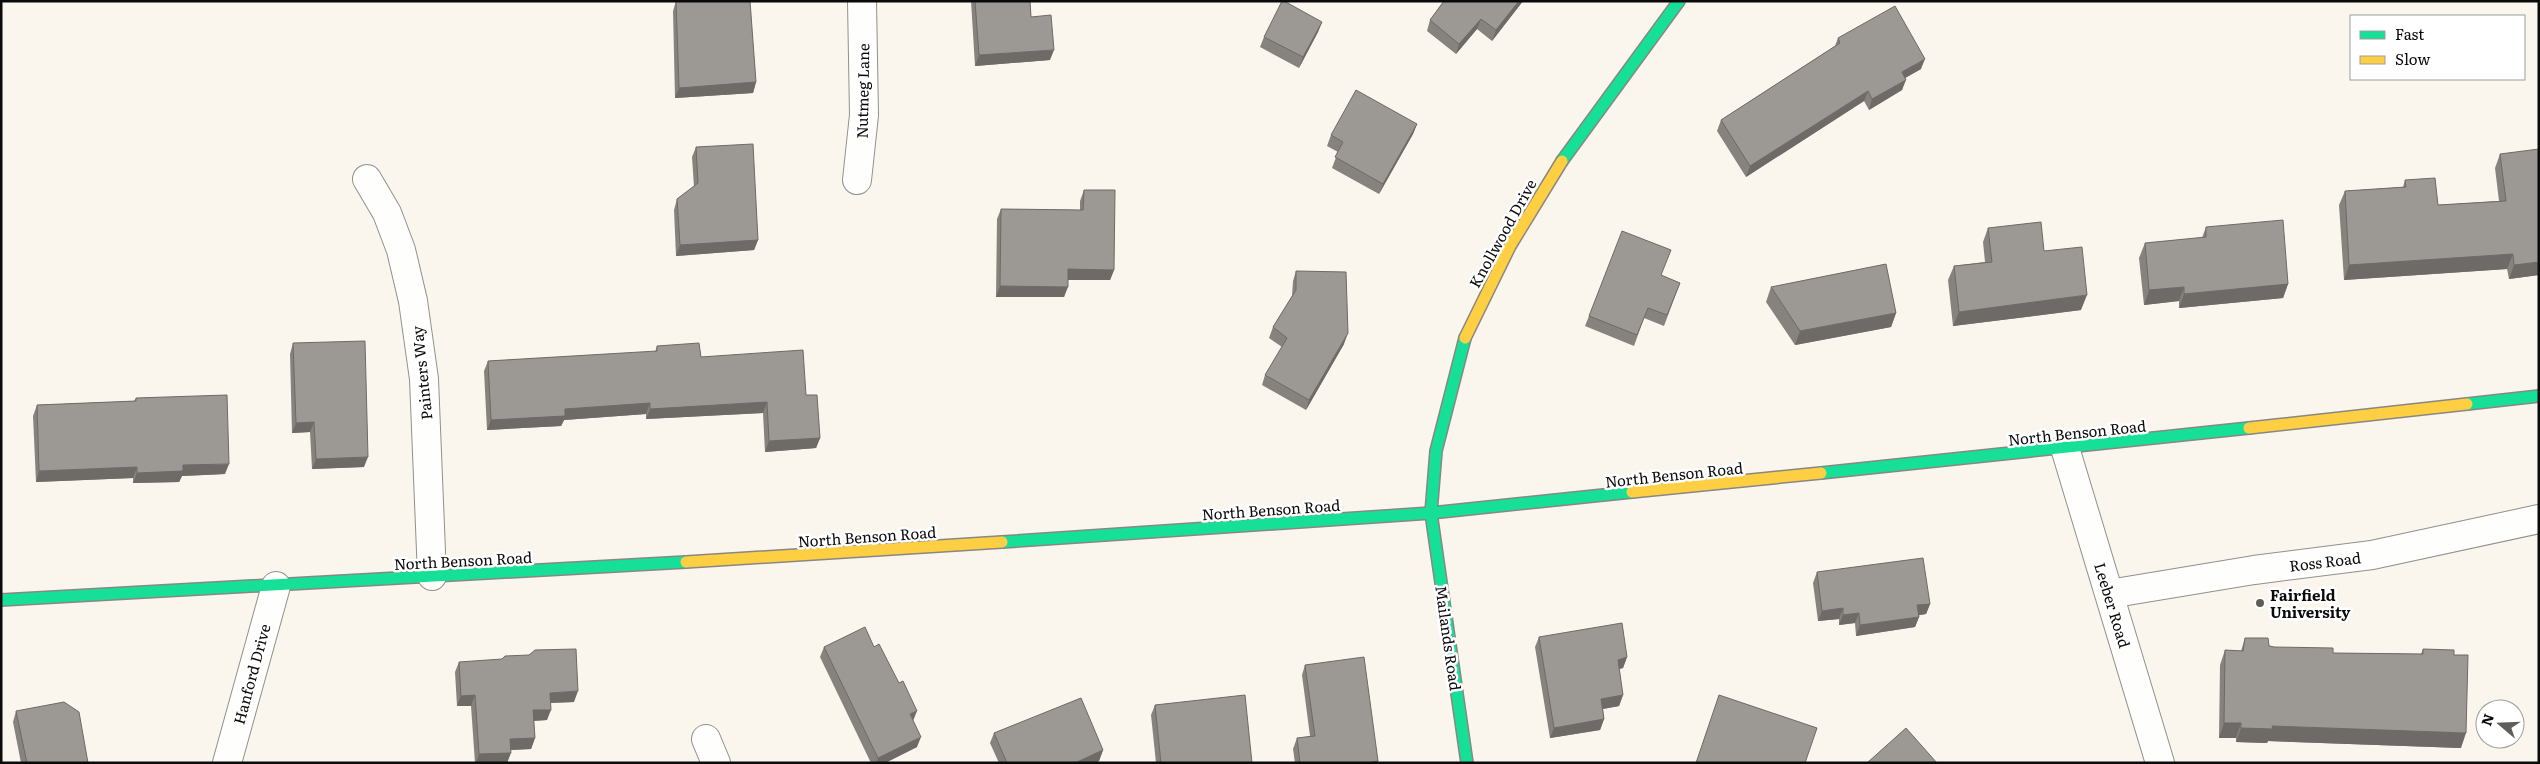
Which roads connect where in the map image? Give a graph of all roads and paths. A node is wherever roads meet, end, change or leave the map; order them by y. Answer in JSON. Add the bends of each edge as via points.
{"nodes":[{"id":1,"x":862,"y":1,"type":"edge"},
{"id":2,"x":1679,"y":1,"type":"edge"},
{"id":3,"x":366,"y":180,"type":"dead end"},
{"id":4,"x":857,"y":180,"type":"dead end"},
{"id":5,"x":2539,"y":396,"type":"edge"},
{"id":6,"x":2066,"y":448,"type":"junction"},
{"id":7,"x":1430,"y":513,"type":"junction"},
{"id":8,"x":2539,"y":519,"type":"edge"},
{"id":9,"x":432,"y":576,"type":"junction"},
{"id":10,"x":276,"y":586,"type":"junction"},
{"id":11,"x":2109,"y":594,"type":"junction"},
{"id":12,"x":1,"y":600,"type":"edge"},
{"id":13,"x":227,"y":763,"type":"edge"},
{"id":14,"x":1467,"y":763,"type":"edge"},
{"id":15,"x":2160,"y":763,"type":"edge"}],
"edges":[{"from":1,"to":4,"type":"street","name":"Nutmeg Lane","via":[[864,115]]},
{"from":2,"to":7,"type":"main road","name":"Knollwood Drive","via":[[1536,197],[1496,269],[1466,338],[1438,434],[1430,482]]},
{"from":3,"to":9,"type":"street","name":"Painters Way","via":[[387,213],[401,250],[413,300],[424,379]]},
{"from":5,"to":6,"type":"main road","name":"North Benson Road"},
{"from":6,"to":7,"type":"main road","name":"North Benson Road"},
{"from":6,"to":11,"type":"street","name":"Leeber Road"},
{"from":7,"to":9,"type":"main road","name":"North Benson Road","via":[[828,554]]},
{"from":7,"to":14,"type":"main road","name":"Mailands Road"},
{"from":8,"to":11,"type":"street","name":"Ross Road","via":[[2372,555]]},
{"from":9,"to":10,"type":"main road","name":"North Benson Road"},
{"from":10,"to":12,"type":"main road","name":"North Benson Road"},
{"from":10,"to":13,"type":"street","name":"Hanford Drive"},
{"from":11,"to":15,"type":"street","name":"Leeber Road"}]}
